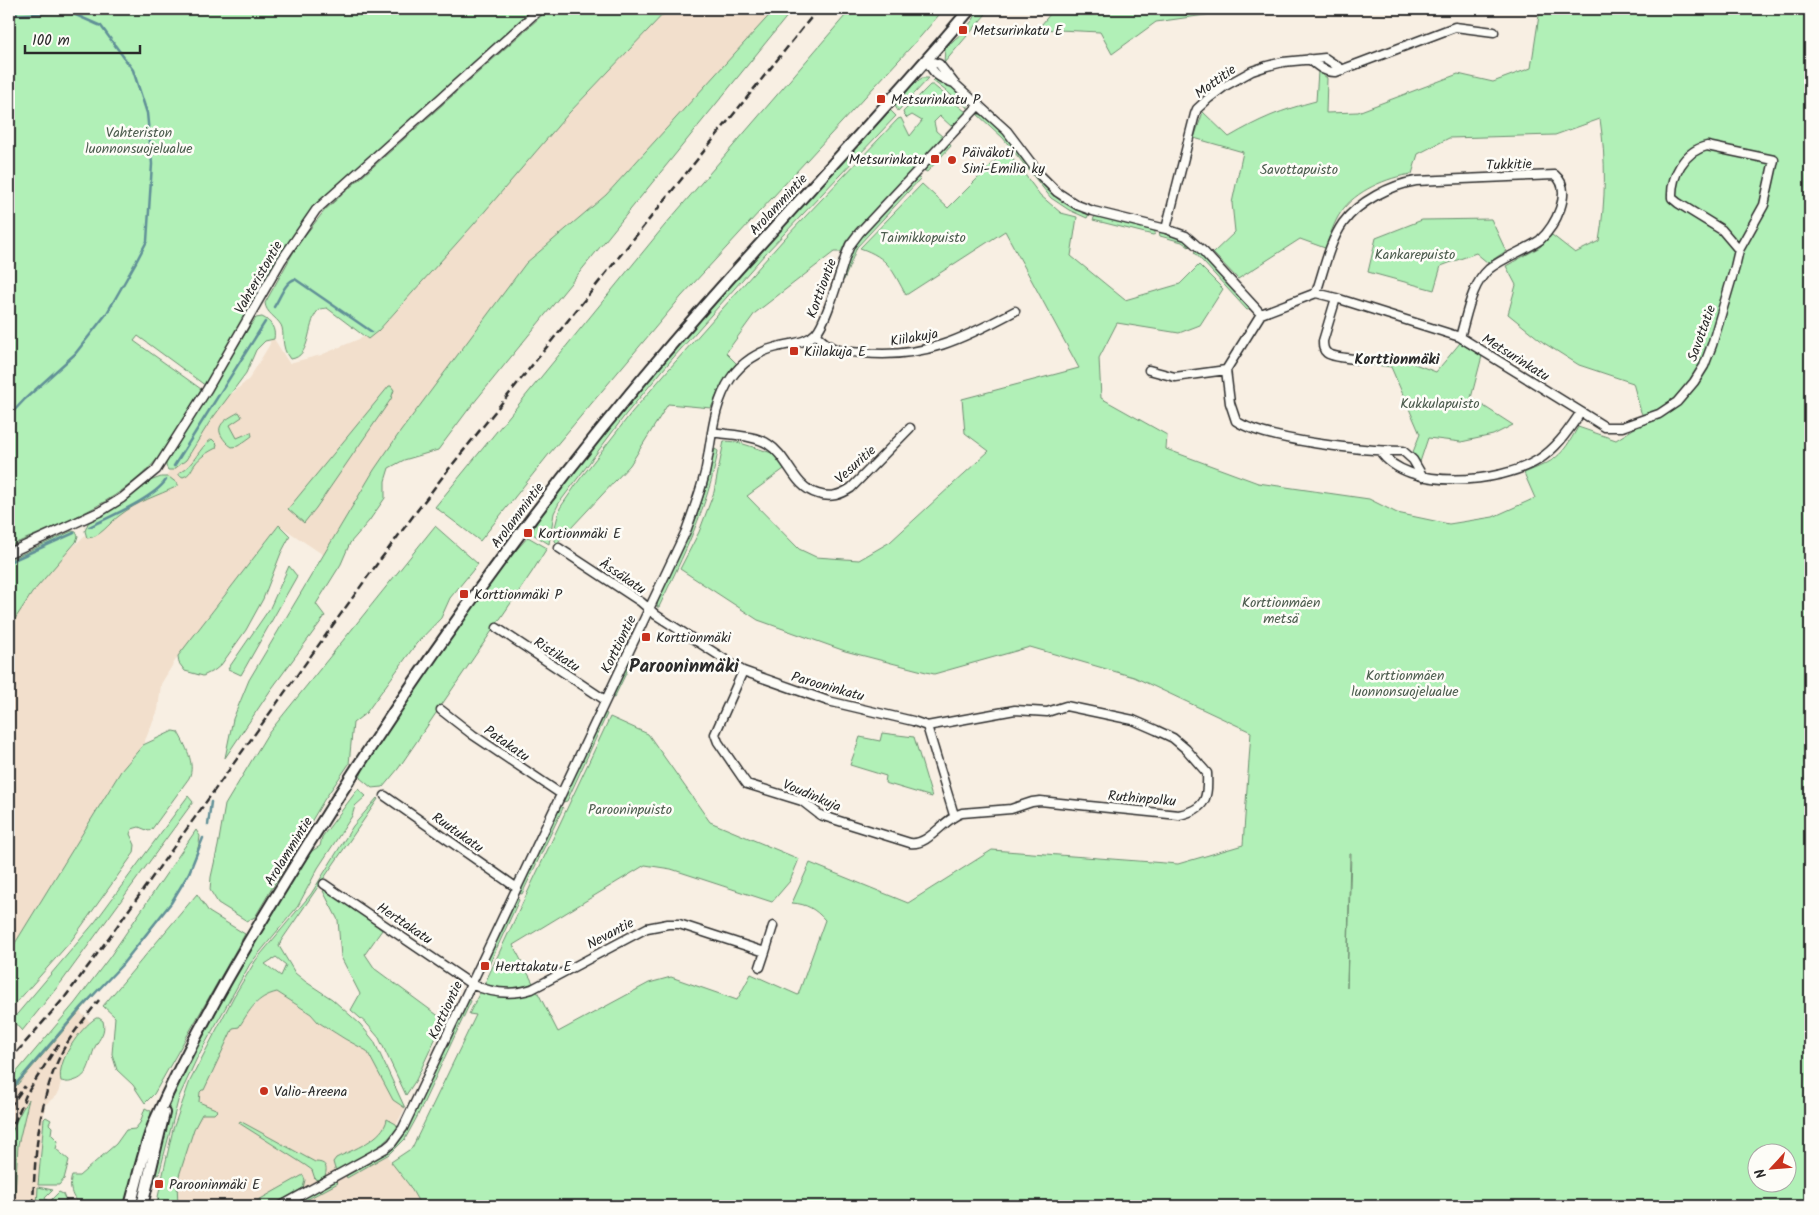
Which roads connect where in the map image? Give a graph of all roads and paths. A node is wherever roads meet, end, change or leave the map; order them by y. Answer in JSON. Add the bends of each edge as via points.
{"nodes":[{"id":1,"x":540,"y":9,"type":"edge"},
{"id":2,"x":970,"y":9,"type":"edge"},
{"id":3,"x":1494,"y":32,"type":"dead end"},
{"id":4,"x":928,"y":60,"type":"junction"},
{"id":5,"x":979,"y":105,"type":"junction"},
{"id":6,"x":1166,"y":229,"type":"junction"},
{"id":7,"x":1739,"y":250,"type":"junction"},
{"id":8,"x":1316,"y":293,"type":"junction"},
{"id":9,"x":1336,"y":298,"type":"junction"},
{"id":10,"x":1015,"y":311,"type":"dead end"},
{"id":11,"x":1261,"y":314,"type":"junction"},
{"id":12,"x":815,"y":334,"type":"junction"},
{"id":13,"x":1460,"y":337,"type":"junction"},
{"id":14,"x":1365,"y":360,"type":"dead end"},
{"id":15,"x":1149,"y":370,"type":"dead end"},
{"id":16,"x":1226,"y":370,"type":"junction"},
{"id":17,"x":1580,"y":412,"type":"junction"},
{"id":18,"x":910,"y":428,"type":"dead end"},
{"id":19,"x":712,"y":432,"type":"junction"},
{"id":20,"x":1380,"y":451,"type":"junction"},
{"id":21,"x":1423,"y":477,"type":"junction"},
{"id":22,"x":559,"y":548,"type":"dead end"},
{"id":23,"x":9,"y":553,"type":"edge"},
{"id":24,"x":648,"y":608,"type":"junction"},
{"id":25,"x":497,"y":628,"type":"dead end"},
{"id":26,"x":743,"y":671,"type":"junction"},
{"id":27,"x":605,"y":700,"type":"junction"},
{"id":28,"x":441,"y":710,"type":"dead end"},
{"id":29,"x":927,"y":726,"type":"junction"},
{"id":30,"x":561,"y":794,"type":"junction"},
{"id":31,"x":385,"y":796,"type":"dead end"},
{"id":32,"x":954,"y":815,"type":"junction"},
{"id":33,"x":324,"y":884,"type":"dead end"},
{"id":34,"x":517,"y":888,"type":"junction"},
{"id":35,"x":772,"y":926,"type":"dead end"},
{"id":36,"x":765,"y":952,"type":"junction"},
{"id":37,"x":760,"y":967,"type":"dead end"},
{"id":38,"x":471,"y":984,"type":"junction"},
{"id":39,"x":167,"y":1097,"type":"junction"},
{"id":40,"x":130,"y":1206,"type":"edge"},
{"id":41,"x":142,"y":1206,"type":"edge"},
{"id":42,"x":281,"y":1206,"type":"edge"}],
"edges":[{"from":1,"to":23,"type":"street","name":"Vahteristontie","via":[[310,217],[158,469],[101,511]]},
{"from":2,"to":4,"type":"street","name":"Arolammintie"},
{"from":3,"to":6,"type":"street","name":"Mottitie","via":[[1455,27],[1343,70],[1329,73],[1309,60],[1282,62],[1252,71],[1225,86],[1198,109]]},
{"from":4,"to":5,"type":"street","via":[[939,64],[954,83]]},
{"from":4,"to":39,"type":"street","name":"Arolammintie","via":[[664,352],[468,603],[384,725],[285,882],[210,1011]]},
{"from":5,"to":6,"type":"street","via":[[1007,130],[1049,185],[1066,198],[1093,211]]},
{"from":5,"to":12,"type":"street","name":"Korttiontie","via":[[854,239]]},
{"from":6,"to":11,"type":"street","via":[[1186,236],[1196,244]]},
{"from":7,"to":7,"type":"street","name":"Savottatie","via":[[1764,205],[1774,160],[1712,147],[1699,148],[1682,162],[1672,198],[1722,230]]},
{"from":7,"to":17,"type":"street","name":"Savottatie","via":[[1704,366],[1677,402],[1659,414],[1622,427],[1605,427]]},
{"from":8,"to":9,"type":"street","name":"Metsurinkatu"},
{"from":8,"to":11,"type":"street"},
{"from":8,"to":13,"type":"street","name":"Tukkitie","via":[[1330,249],[1343,223],[1394,186],[1416,181],[1555,175],[1562,182],[1563,192],[1556,218],[1540,240],[1497,264],[1483,276],[1473,295]]},
{"from":9,"to":13,"type":"street","name":"Metsurinkatu"},
{"from":9,"to":14,"type":"street","via":[[1323,347],[1332,355]]},
{"from":10,"to":12,"type":"street","name":"Kiilakuja","via":[[963,338],[902,354],[836,350]]},
{"from":11,"to":16,"type":"street"},
{"from":12,"to":19,"type":"street","name":"Korttiontie","via":[[802,342],[768,349],[739,369],[721,397]]},
{"from":13,"to":17,"type":"street","name":"Metsurinkatu"},
{"from":15,"to":16,"type":"street","via":[[1175,377]]},
{"from":16,"to":20,"type":"street","via":[[1231,410],[1236,421],[1243,426],[1293,439]]},
{"from":17,"to":21,"type":"street","via":[[1557,446],[1531,464],[1503,474],[1458,481]]},
{"from":18,"to":19,"type":"street","name":"Vesuritie","via":[[851,488],[828,496],[806,489],[767,443]]},
{"from":19,"to":24,"type":"street","name":"Korttiontie","via":[[704,474],[686,531]]},
{"from":20,"to":21,"type":"street","via":[[1393,464]]},
{"from":20,"to":21,"type":"street","via":[[1403,451]]},
{"from":22,"to":24,"type":"street","name":"Ässäkatu"},
{"from":24,"to":26,"type":"street","name":"Parooninkatu"},
{"from":24,"to":27,"type":"street","name":"Korttiontie"},
{"from":25,"to":27,"type":"street","name":"Ristikatu"},
{"from":26,"to":29,"type":"street","name":"Parooninkatu","via":[[828,701]]},
{"from":26,"to":32,"type":"street","name":"Voudinkuja","via":[[715,734],[748,784],[802,801],[820,815],[914,844],[925,840]]},
{"from":27,"to":30,"type":"street","name":"Korttiontie"},
{"from":28,"to":30,"type":"street","name":"Patakatu"},
{"from":29,"to":32,"type":"street"},
{"from":29,"to":32,"type":"street","name":"Ruthinpolku","via":[[1005,711],[1048,712],[1066,706],[1132,720],[1173,738],[1208,773],[1206,799],[1188,813],[1179,815],[1040,801],[1011,809]]},
{"from":30,"to":34,"type":"street","name":"Korttiontie"},
{"from":31,"to":34,"type":"street","name":"Ruutukatu"},
{"from":33,"to":38,"type":"street","name":"Herttakatu"},
{"from":34,"to":38,"type":"street","name":"Korttiontie"},
{"from":35,"to":36,"type":"street"},
{"from":36,"to":37,"type":"street"},
{"from":36,"to":38,"type":"street","name":"Nevantie","via":[[679,924],[668,924],[637,932],[541,985],[521,992],[499,992]]},
{"from":38,"to":42,"type":"street","name":"Korttiontie","via":[[403,1128],[392,1143]]},
{"from":39,"to":40,"type":"street","name":"Arolammintie","via":[[154,1124]]},
{"from":39,"to":41,"type":"street","name":"Arolammintie"}]}
